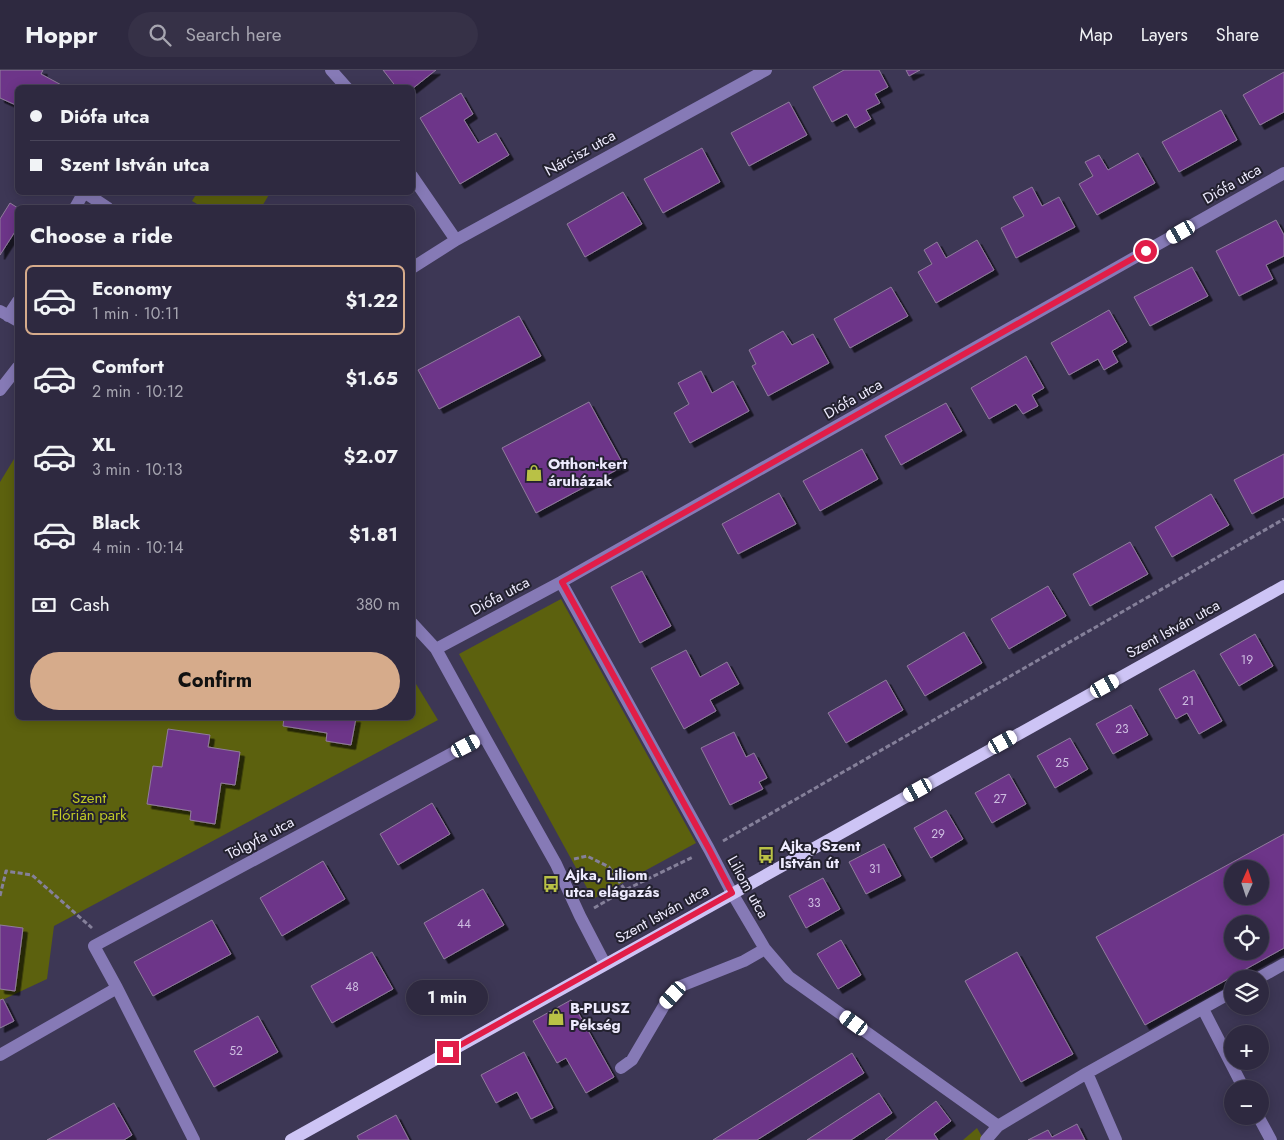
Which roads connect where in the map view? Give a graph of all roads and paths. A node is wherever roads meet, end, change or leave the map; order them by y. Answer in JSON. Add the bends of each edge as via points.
{"nodes":[{"id":1,"x":331,"y":70,"type":"edge"},
{"id":2,"x":766,"y":70,"type":"edge"},
{"id":3,"x":344,"y":85,"type":"edge"},
{"id":4,"x":1284,"y":173,"type":"edge"},
{"id":5,"x":415,"y":180,"type":"edge"},
{"id":6,"x":88,"y":195,"type":"edge"},
{"id":7,"x":104,"y":205,"type":"edge"},
{"id":8,"x":456,"y":240,"type":"junction"},
{"id":9,"x":415,"y":266,"type":"edge"},
{"id":10,"x":15,"y":371,"type":"edge"},
{"id":11,"x":0,"y":390,"type":"edge"},
{"id":12,"x":1284,"y":519,"type":"edge"},
{"id":13,"x":562,"y":582,"type":"junction"},
{"id":14,"x":1284,"y":586,"type":"edge"},
{"id":15,"x":415,"y":626,"type":"edge"},
{"id":16,"x":436,"y":648,"type":"junction"},
{"id":17,"x":484,"y":736,"type":"junction"},
{"id":18,"x":709,"y":849,"type":"junction"},
{"id":19,"x":556,"y":864,"type":"junction"},
{"id":20,"x":625,"y":890,"type":"junction"},
{"id":21,"x":732,"y":893,"type":"junction"},
{"id":22,"x":0,"y":896,"type":"edge"},
{"id":23,"x":580,"y":916,"type":"junction"},
{"id":24,"x":105,"y":940,"type":"junction"},
{"id":25,"x":765,"y":949,"type":"junction"},
{"id":26,"x":606,"y":964,"type":"junction"},
{"id":27,"x":1284,"y":964,"type":"edge"},
{"id":28,"x":1269,"y":972,"type":"edge"},
{"id":29,"x":117,"y":988,"type":"junction"},
{"id":30,"x":1224,"y":997,"type":"edge"},
{"id":31,"x":1203,"y":1009,"type":"junction"},
{"id":32,"x":0,"y":1055,"type":"edge"},
{"id":33,"x":621,"y":1068,"type":"dead end"},
{"id":34,"x":1087,"y":1073,"type":"junction"},
{"id":35,"x":1239,"y":1080,"type":"edge"},
{"id":36,"x":1263,"y":1125,"type":"edge"},
{"id":37,"x":998,"y":1126,"type":"junction"},
{"id":38,"x":194,"y":1140,"type":"edge"},
{"id":39,"x":291,"y":1140,"type":"edge"},
{"id":40,"x":986,"y":1140,"type":"edge"},
{"id":41,"x":1116,"y":1140,"type":"edge"},
{"id":42,"x":1271,"y":1140,"type":"edge"}],
"edges":[{"from":1,"to":3,"type":"street"},
{"from":2,"to":8,"type":"street","name":"Nárcisz utca"},
{"from":4,"to":13,"type":"street","name":"Diófa utca"},
{"from":5,"to":8,"type":"street"},
{"from":6,"to":7,"type":"street"},
{"from":8,"to":9,"type":"street","name":"Nárcisz utca"},
{"from":10,"to":11,"type":"street"},
{"from":12,"to":18,"type":"path"},
{"from":13,"to":16,"type":"street","name":"Diófa utca"},
{"from":13,"to":18,"type":"street","name":"Liliom utca"},
{"from":14,"to":21,"type":"main road","name":"Szent István utca"},
{"from":15,"to":16,"type":"street"},
{"from":16,"to":17,"type":"street"},
{"from":17,"to":19,"type":"street"},
{"from":17,"to":24,"type":"street","name":"Tölgyfa utca"},
{"from":18,"to":20,"type":"path"},
{"from":18,"to":21,"type":"street","name":"Liliom utca"},
{"from":19,"to":20,"type":"path","via":[[587,856],[609,867]]},
{"from":19,"to":23,"type":"street"},
{"from":20,"to":23,"type":"path"},
{"from":21,"to":25,"type":"street","name":"Liliom utca"},
{"from":21,"to":26,"type":"main road","name":"Szent István utca"},
{"from":22,"to":24,"type":"path","via":[[6,872],[32,875]]},
{"from":23,"to":26,"type":"street"},
{"from":24,"to":29,"type":"street","via":[[94,946]]},
{"from":25,"to":33,"type":"street","via":[[681,986],[665,1004],[632,1060]]},
{"from":25,"to":37,"type":"street","name":"Liliom utca","via":[[789,977]]},
{"from":26,"to":39,"type":"main road","name":"Szent István utca"},
{"from":27,"to":28,"type":"street"},
{"from":29,"to":32,"type":"street"},
{"from":29,"to":38,"type":"street"},
{"from":30,"to":31,"type":"street"},
{"from":31,"to":34,"type":"street"},
{"from":31,"to":35,"type":"street"},
{"from":34,"to":37,"type":"street"},
{"from":34,"to":41,"type":"street"},
{"from":36,"to":42,"type":"street"},
{"from":37,"to":40,"type":"street"}]}
